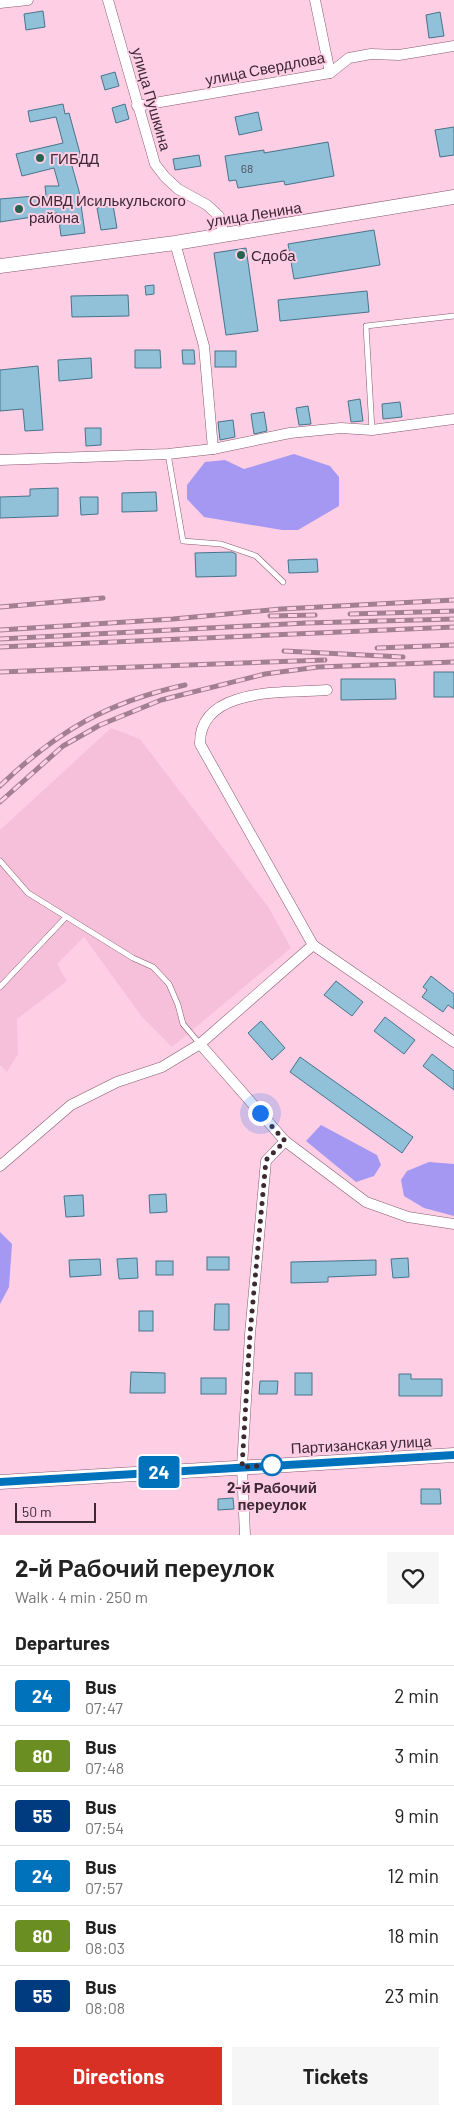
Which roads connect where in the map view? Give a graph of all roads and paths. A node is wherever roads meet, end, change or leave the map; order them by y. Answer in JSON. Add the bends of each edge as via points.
{"nodes":[{"id":1,"x":28,"y":0,"type":"edge"},
{"id":2,"x":108,"y":0,"type":"edge"},
{"id":3,"x":315,"y":0,"type":"edge"},
{"id":4,"x":0,"y":3,"type":"edge"},
{"id":5,"x":454,"y":46,"type":"edge"},
{"id":6,"x":330,"y":73,"type":"junction"},
{"id":7,"x":137,"y":106,"type":"junction"},
{"id":8,"x":454,"y":197,"type":"edge"},
{"id":9,"x":224,"y":235,"type":"junction"},
{"id":10,"x":175,"y":243,"type":"junction"},
{"id":11,"x":0,"y":266,"type":"edge"},
{"id":12,"x":454,"y":316,"type":"edge"},
{"id":13,"x":454,"y":419,"type":"edge"},
{"id":14,"x":372,"y":430,"type":"junction"},
{"id":15,"x":213,"y":449,"type":"junction"},
{"id":16,"x":168,"y":454,"type":"junction"},
{"id":17,"x":0,"y":460,"type":"edge"},
{"id":18,"x":283,"y":582,"type":"dead end"},
{"id":19,"x":327,"y":690,"type":"dead end"},
{"id":20,"x":0,"y":861,"type":"edge"},
{"id":21,"x":66,"y":917,"type":"junction"},
{"id":22,"x":312,"y":945,"type":"junction"},
{"id":23,"x":0,"y":987,"type":"edge"},
{"id":24,"x":454,"y":1042,"type":"edge"},
{"id":25,"x":200,"y":1044,"type":"junction"},
{"id":26,"x":285,"y":1141,"type":"junction"},
{"id":27,"x":0,"y":1166,"type":"edge"},
{"id":28,"x":454,"y":1224,"type":"edge"},
{"id":29,"x":454,"y":1455,"type":"edge"},
{"id":30,"x":242,"y":1467,"type":"junction"},
{"id":31,"x":0,"y":1482,"type":"edge"},
{"id":32,"x":245,"y":1535,"type":"edge"}],
"edges":[{"from":1,"to":4,"type":"street"},
{"from":2,"to":7,"type":"street","name":"улица Пушкина"},
{"from":3,"to":6,"type":"street"},
{"from":5,"to":6,"type":"street","name":"улица Свердлова","via":[[399,55],[371,54],[349,58]]},
{"from":6,"to":7,"type":"street","name":"улица Свердлова"},
{"from":7,"to":9,"type":"street","name":"улица Пушкина","via":[[155,164],[178,189],[207,205],[219,216]]},
{"from":8,"to":9,"type":"street","name":"улица Ленина"},
{"from":9,"to":10,"type":"street","name":"улица Ленина"},
{"from":10,"to":11,"type":"street","name":"улица Ленина"},
{"from":10,"to":15,"type":"street","via":[[204,346]]},
{"from":12,"to":14,"type":"lane","via":[[366,326]]},
{"from":13,"to":14,"type":"street"},
{"from":14,"to":15,"type":"street","via":[[341,428],[290,433]]},
{"from":15,"to":16,"type":"street"},
{"from":16,"to":17,"type":"street"},
{"from":16,"to":18,"type":"lane","via":[[183,541],[221,544],[256,556]]},
{"from":19,"to":22,"type":"street","via":[[231,700],[218,707],[200,732],[200,744],[206,758],[232,797]]},
{"from":20,"to":21,"type":"lane","via":[[28,893]]},
{"from":21,"to":23,"type":"lane"},
{"from":21,"to":25,"type":"lane","via":[[153,967],[169,984],[183,1024]]},
{"from":22,"to":24,"type":"street"},
{"from":22,"to":25,"type":"street"},
{"from":25,"to":26,"type":"street"},
{"from":25,"to":27,"type":"street","via":[[162,1067],[117,1082],[71,1105]]},
{"from":26,"to":28,"type":"street","via":[[366,1202],[408,1218]]},
{"from":26,"to":30,"type":"street","via":[[266,1160]]},
{"from":29,"to":30,"type":"street","name":"Партизанская улица"},
{"from":30,"to":31,"type":"street","name":"Партизанская улица"},
{"from":30,"to":32,"type":"street"}]}
